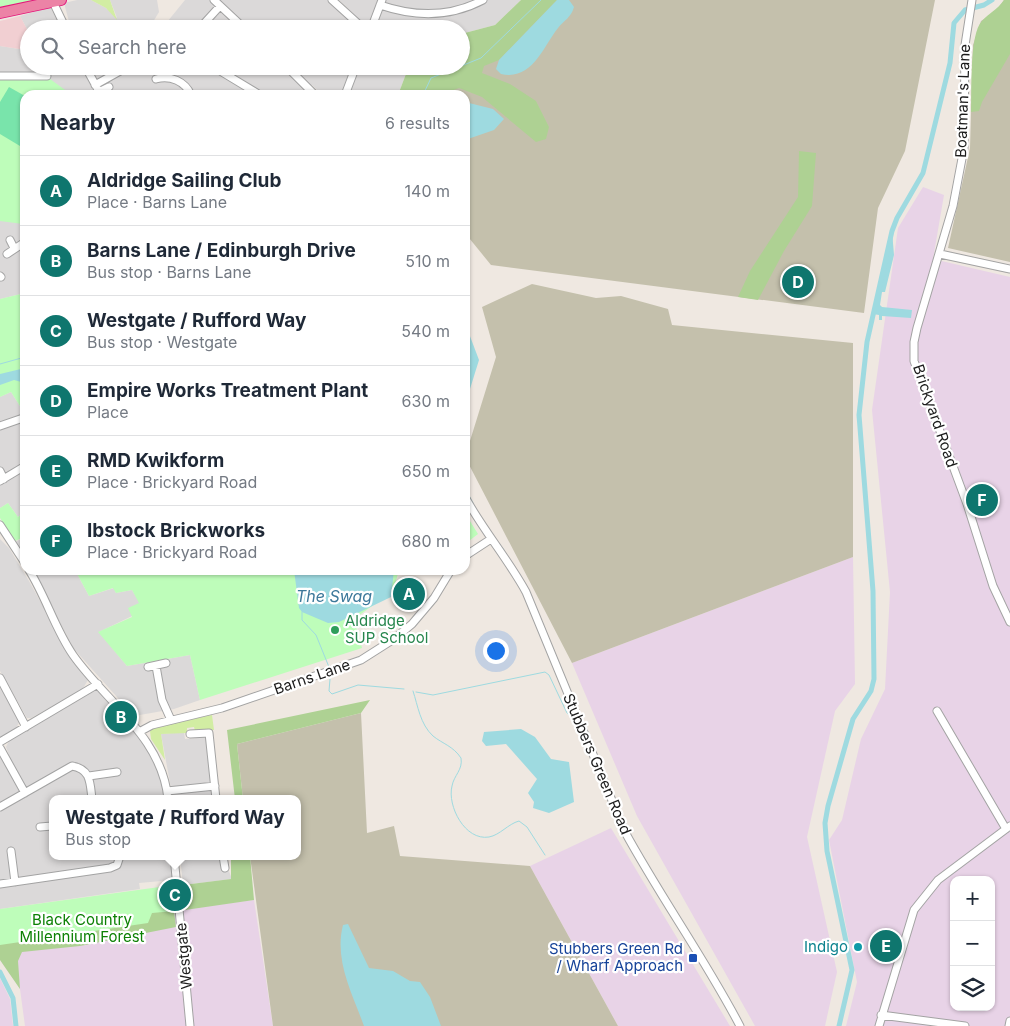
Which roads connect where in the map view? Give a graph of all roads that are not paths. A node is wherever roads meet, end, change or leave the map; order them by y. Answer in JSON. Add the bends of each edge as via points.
{"nodes":[{"id":1,"x":332,"y":0,"type":"edge"},
{"id":2,"x":483,"y":0,"type":"edge"},
{"id":3,"x":972,"y":0,"type":"edge"},
{"id":4,"x":57,"y":1,"type":"edge"},
{"id":5,"x":381,"y":2,"type":"edge"},
{"id":6,"x":217,"y":3,"type":"edge"},
{"id":7,"x":0,"y":13,"type":"edge"},
{"id":8,"x":63,"y":20,"type":"edge"},
{"id":9,"x":203,"y":20,"type":"edge"},
{"id":10,"x":235,"y":20,"type":"edge"},
{"id":11,"x":354,"y":20,"type":"edge"},
{"id":12,"x":374,"y":20,"type":"edge"},
{"id":13,"x":21,"y":75,"type":"edge"},
{"id":14,"x":90,"y":75,"type":"edge"},
{"id":15,"x":113,"y":75,"type":"edge"},
{"id":16,"x":161,"y":75,"type":"edge"},
{"id":17,"x":167,"y":75,"type":"edge"},
{"id":18,"x":225,"y":75,"type":"edge"},
{"id":19,"x":295,"y":75,"type":"edge"},
{"id":20,"x":353,"y":75,"type":"edge"},
{"id":21,"x":0,"y":76,"type":"edge"},
{"id":22,"x":156,"y":79,"type":"dead end"},
{"id":23,"x":95,"y":85,"type":"junction"},
{"id":24,"x":109,"y":88,"type":"dead end"},
{"id":25,"x":98,"y":90,"type":"edge"},
{"id":26,"x":106,"y":90,"type":"edge"},
{"id":27,"x":187,"y":90,"type":"edge"},
{"id":28,"x":251,"y":90,"type":"edge"},
{"id":29,"x":311,"y":90,"type":"edge"},
{"id":30,"x":347,"y":90,"type":"edge"},
{"id":31,"x":953,"y":206,"type":"joint"},
{"id":32,"x":10,"y":240,"type":"dead end"},
{"id":33,"x":20,"y":245,"type":"edge"},
{"id":34,"x":14,"y":248,"type":"junction"},
{"id":35,"x":7,"y":254,"type":"dead end"},
{"id":36,"x":940,"y":254,"type":"junction"},
{"id":37,"x":1010,"y":269,"type":"edge"},
{"id":38,"x":20,"y":418,"type":"edge"},
{"id":39,"x":0,"y":426,"type":"edge"},
{"id":40,"x":20,"y":469,"type":"edge"},
{"id":41,"x":0,"y":471,"type":"edge"},
{"id":42,"x":2,"y":480,"type":"edge"},
{"id":43,"x":470,"y":505,"type":"edge"},
{"id":44,"x":0,"y":526,"type":"edge"},
{"id":45,"x":491,"y":540,"type":"junction"},
{"id":46,"x":470,"y":553,"type":"edge"},
{"id":47,"x":20,"y":556,"type":"edge"},
{"id":48,"x":32,"y":575,"type":"edge"},
{"id":49,"x":448,"y":575,"type":"edge"},
{"id":50,"x":1010,"y":622,"type":"edge"},
{"id":51,"x":166,"y":663,"type":"dead end"},
{"id":52,"x":156,"y":666,"type":"junction"},
{"id":53,"x":148,"y":667,"type":"dead end"},
{"id":54,"x":0,"y":678,"type":"edge"},
{"id":55,"x":98,"y":684,"type":"junction"},
{"id":56,"x":937,"y":711,"type":"dead end"},
{"id":57,"x":170,"y":720,"type":"junction"},
{"id":58,"x":26,"y":727,"type":"junction"},
{"id":59,"x":139,"y":732,"type":"junction"},
{"id":60,"x":190,"y":734,"type":"dead end"},
{"id":61,"x":0,"y":742,"type":"edge"},
{"id":62,"x":0,"y":748,"type":"edge"},
{"id":63,"x":117,"y":772,"type":"dead end"},
{"id":64,"x":89,"y":776,"type":"junction"},
{"id":65,"x":215,"y":786,"type":"junction"},
{"id":66,"x":25,"y":793,"type":"junction"},
{"id":67,"x":91,"y":795,"type":"edge"},
{"id":68,"x":168,"y":795,"type":"edge"},
{"id":69,"x":216,"y":795,"type":"edge"},
{"id":70,"x":0,"y":808,"type":"edge"},
{"id":71,"x":49,"y":826,"type":"edge"},
{"id":72,"x":40,"y":827,"type":"dead end"},
{"id":73,"x":1008,"y":828,"type":"edge"},
{"id":74,"x":11,"y":851,"type":"dead end"},
{"id":75,"x":119,"y":860,"type":"edge"},
{"id":76,"x":174,"y":860,"type":"edge"},
{"id":77,"x":224,"y":860,"type":"edge"},
{"id":78,"x":225,"y":868,"type":"dead end"},
{"id":79,"x":15,"y":882,"type":"junction"},
{"id":80,"x":0,"y":884,"type":"edge"},
{"id":81,"x":881,"y":1015,"type":"junction"},
{"id":82,"x":1010,"y":1021,"type":"edge"},
{"id":83,"x":190,"y":1026,"type":"edge"},
{"id":84,"x":740,"y":1026,"type":"edge"},
{"id":85,"x":879,"y":1026,"type":"edge"},
{"id":86,"x":965,"y":1026,"type":"edge"},
{"id":87,"x":1009,"y":1026,"type":"edge"}],
"edges":[{"from":1,"to":11,"type":"street"},
{"from":2,"to":5,"type":"street","via":[[456,12],[420,15]]},
{"from":3,"to":31,"type":"street","name":"Boatman's Lane","via":[[965,45],[964,148]]},
{"from":4,"to":7,"type":"highway"},
{"from":4,"to":8,"type":"street"},
{"from":5,"to":12,"type":"street"},
{"from":6,"to":9,"type":"street"},
{"from":6,"to":10,"type":"street"},
{"from":13,"to":21,"type":"street"},
{"from":14,"to":23,"type":"street"},
{"from":15,"to":23,"type":"street"},
{"from":16,"to":22,"type":"street"},
{"from":17,"to":27,"type":"street"},
{"from":18,"to":28,"type":"street"},
{"from":19,"to":29,"type":"street"},
{"from":20,"to":30,"type":"street"},
{"from":23,"to":25,"type":"street"},
{"from":24,"to":26,"type":"street"},
{"from":31,"to":36,"type":"street","name":"Brickyard Road"},
{"from":32,"to":34,"type":"street"},
{"from":33,"to":34,"type":"street"},
{"from":34,"to":35,"type":"street"},
{"from":36,"to":37,"type":"street"},
{"from":36,"to":50,"type":"street","name":"Brickyard Road","via":[[917,328],[914,361],[967,504],[993,586]]},
{"from":38,"to":39,"type":"street","via":[[11,419]]},
{"from":40,"to":42,"type":"street"},
{"from":41,"to":42,"type":"street"},
{"from":43,"to":45,"type":"street","name":"Stubbers Green Road"},
{"from":44,"to":47,"type":"street"},
{"from":45,"to":46,"type":"street"},
{"from":45,"to":84,"type":"street","name":"Stubbers Green Road","via":[[526,592],[625,832],[698,950]]},
{"from":48,"to":55,"type":"street","via":[[70,649]]},
{"from":49,"to":57,"type":"street","name":"Barns Lane","via":[[434,598],[408,627],[384,647],[361,660],[222,708]]},
{"from":51,"to":52,"type":"street"},
{"from":52,"to":53,"type":"street"},
{"from":52,"to":57,"type":"street","via":[[162,700]]},
{"from":54,"to":58,"type":"street"},
{"from":55,"to":58,"type":"street"},
{"from":55,"to":59,"type":"street"},
{"from":56,"to":73,"type":"street"},
{"from":57,"to":59,"type":"street","name":"Barns Lane"},
{"from":58,"to":61,"type":"street"},
{"from":59,"to":68,"type":"street","via":[[160,764]]},
{"from":60,"to":65,"type":"street","via":[[209,733]]},
{"from":62,"to":66,"type":"street"},
{"from":63,"to":64,"type":"street"},
{"from":64,"to":66,"type":"street","via":[[80,767],[72,766]]},
{"from":64,"to":67,"type":"street"},
{"from":65,"to":68,"type":"street"},
{"from":65,"to":69,"type":"street"},
{"from":66,"to":70,"type":"street"},
{"from":71,"to":72,"type":"street"},
{"from":73,"to":81,"type":"street","via":[[938,880],[914,910]]},
{"from":74,"to":79,"type":"street"},
{"from":75,"to":79,"type":"street","via":[[117,865],[110,868]]},
{"from":76,"to":83,"type":"street","name":"Westgate"},
{"from":77,"to":78,"type":"street"},
{"from":79,"to":80,"type":"street"},
{"from":81,"to":85,"type":"street"},
{"from":81,"to":86,"type":"street"},
{"from":82,"to":87,"type":"street"}]}
